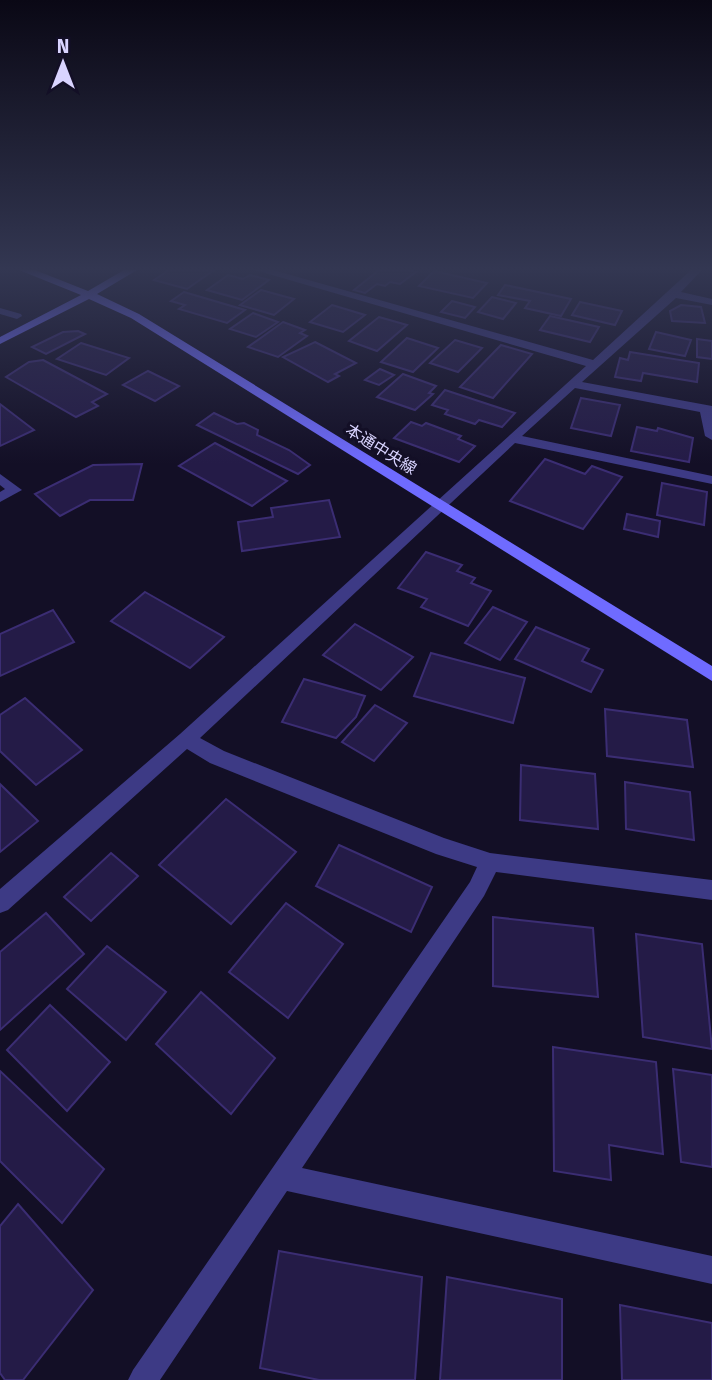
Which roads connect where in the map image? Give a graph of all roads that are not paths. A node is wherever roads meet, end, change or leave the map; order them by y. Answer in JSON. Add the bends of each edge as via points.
{"nodes":[{"id":1,"x":164,"y":334,"type":"edge"},
{"id":2,"x":487,"y":334,"type":"edge"},
{"id":3,"x":628,"y":334,"type":"edge"},
{"id":4,"x":593,"y":364,"type":"junction"},
{"id":5,"x":570,"y":384,"type":"junction"},
{"id":6,"x":709,"y":410,"type":"edge"},
{"id":7,"x":712,"y":436,"type":"edge"},
{"id":8,"x":512,"y":438,"type":"junction"},
{"id":9,"x":0,"y":478,"type":"edge"},
{"id":10,"x":712,"y":481,"type":"edge"},
{"id":11,"x":0,"y":498,"type":"edge"},
{"id":12,"x":438,"y":506,"type":"junction"},
{"id":13,"x":712,"y":674,"type":"edge"},
{"id":14,"x":186,"y":739,"type":"junction"},
{"id":15,"x":490,"y":862,"type":"junction"},
{"id":16,"x":712,"y":890,"type":"edge"},
{"id":17,"x":0,"y":903,"type":"edge"},
{"id":18,"x":283,"y":1177,"type":"junction"},
{"id":19,"x":712,"y":1270,"type":"edge"},
{"id":20,"x":143,"y":1380,"type":"edge"}],
"edges":[{"from":1,"to":12,"type":"street","name":"本通中央線"},
{"from":2,"to":4,"type":"street"},
{"from":3,"to":4,"type":"street"},
{"from":4,"to":5,"type":"street"},
{"from":5,"to":6,"type":"street"},
{"from":5,"to":8,"type":"street"},
{"from":6,"to":7,"type":"street"},
{"from":8,"to":10,"type":"street"},
{"from":8,"to":12,"type":"street"},
{"from":9,"to":11,"type":"street","via":[[15,490]]},
{"from":12,"to":13,"type":"street","name":"本通中央線"},
{"from":12,"to":14,"type":"street"},
{"from":14,"to":15,"type":"street","via":[[217,757]]},
{"from":14,"to":17,"type":"street"},
{"from":15,"to":16,"type":"street"},
{"from":15,"to":18,"type":"street","via":[[477,889]]},
{"from":18,"to":19,"type":"street"},
{"from":18,"to":20,"type":"street"}]}
